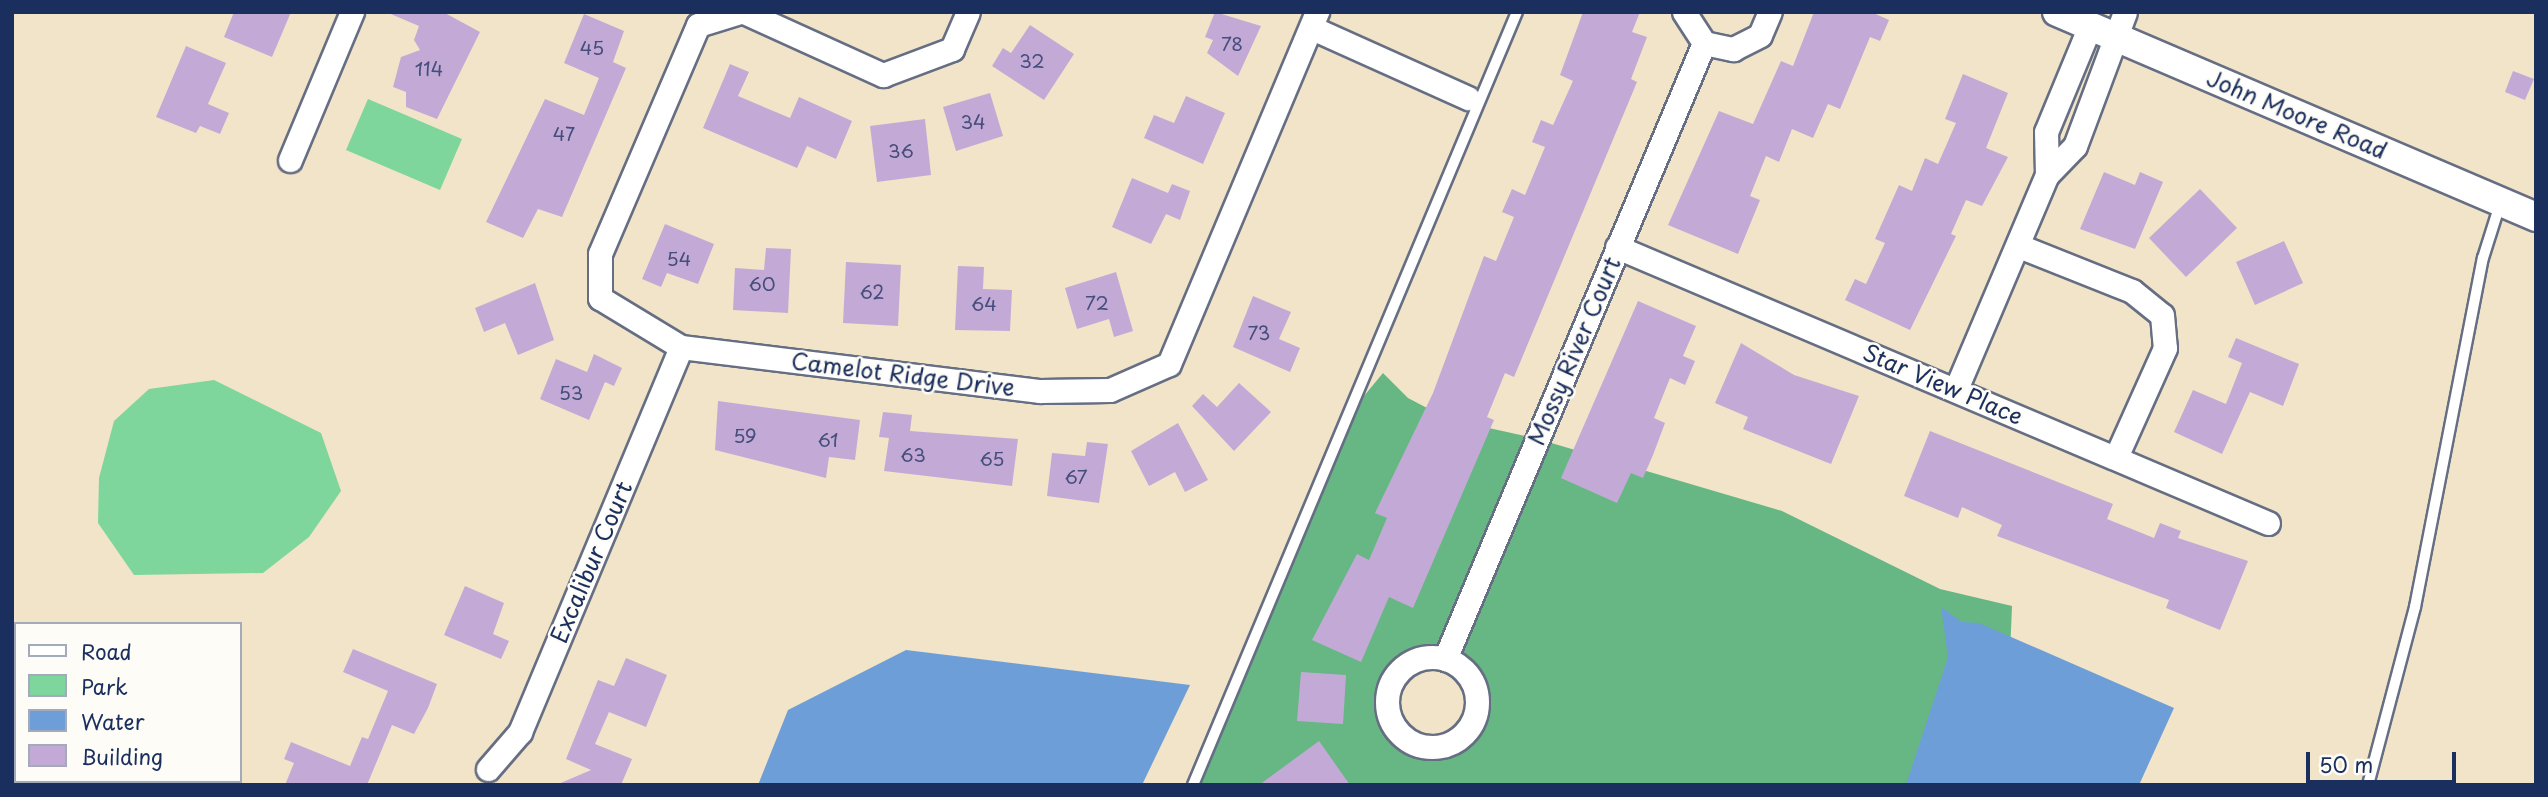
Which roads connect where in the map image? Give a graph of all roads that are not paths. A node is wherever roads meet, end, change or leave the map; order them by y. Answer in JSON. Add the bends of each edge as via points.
{"nodes":[{"id":1,"x":352,"y":12,"type":"edge"},
{"id":2,"x":742,"y":12,"type":"edge"},
{"id":3,"x":968,"y":12,"type":"edge"},
{"id":4,"x":1517,"y":12,"type":"edge"},
{"id":5,"x":1684,"y":12,"type":"edge"},
{"id":6,"x":1770,"y":12,"type":"edge"},
{"id":7,"x":2057,"y":12,"type":"edge"},
{"id":8,"x":1315,"y":20,"type":"edge"},
{"id":9,"x":2123,"y":25,"type":"edge"},
{"id":10,"x":2090,"y":26,"type":"junction"},
{"id":11,"x":1704,"y":43,"type":"junction"},
{"id":12,"x":1468,"y":98,"type":"dead end"},
{"id":13,"x":2057,"y":104,"type":"junction"},
{"id":14,"x":2087,"y":117,"type":"junction"},
{"id":15,"x":290,"y":160,"type":"dead end"},
{"id":16,"x":2047,"y":175,"type":"junction"},
{"id":17,"x":2501,"y":202,"type":"junction"},
{"id":18,"x":2536,"y":217,"type":"edge"},
{"id":19,"x":2019,"y":246,"type":"junction"},
{"id":20,"x":1617,"y":247,"type":"junction"},
{"id":21,"x":681,"y":347,"type":"junction"},
{"id":22,"x":1956,"y":389,"type":"junction"},
{"id":23,"x":2116,"y":457,"type":"junction"},
{"id":24,"x":2268,"y":523,"type":"dead end"},
{"id":25,"x":1445,"y":659,"type":"dead end"},
{"id":26,"x":488,"y":769,"type":"dead end"},
{"id":27,"x":1193,"y":785,"type":"edge"},
{"id":28,"x":2368,"y":785,"type":"edge"}],
"edges":[{"from":1,"to":15,"type":"street"},
{"from":2,"to":3,"type":"street","name":"Camelot Ridge Drive","via":[[883,75],[951,49]]},
{"from":2,"to":21,"type":"street","name":"Camelot Ridge Drive","via":[[698,25],[600,254],[600,298]]},
{"from":4,"to":27,"type":"lane"},
{"from":5,"to":11,"type":"street"},
{"from":6,"to":11,"type":"street","via":[[1747,44],[1718,49]]},
{"from":7,"to":10,"type":"street","name":"John Moore Road"},
{"from":8,"to":12,"type":"street"},
{"from":8,"to":21,"type":"street","name":"Camelot Ridge Drive","via":[[1169,364],[1110,390],[1040,391]]},
{"from":9,"to":10,"type":"street","name":"John Moore Road"},
{"from":9,"to":14,"type":"street"},
{"from":9,"to":17,"type":"street","name":"John Moore Road"},
{"from":10,"to":13,"type":"street"},
{"from":11,"to":20,"type":"street","name":"Mossy River Court"},
{"from":13,"to":14,"type":"street"},
{"from":13,"to":16,"type":"street","via":[[2046,132]]},
{"from":14,"to":16,"type":"street","via":[[2075,146]]},
{"from":16,"to":19,"type":"street"},
{"from":17,"to":18,"type":"street","name":"John Moore Road"},
{"from":17,"to":28,"type":"lane","via":[[2483,258],[2415,607]]},
{"from":19,"to":22,"type":"street"},
{"from":19,"to":23,"type":"street","via":[[2132,291],[2162,315],[2165,348]]},
{"from":20,"to":22,"type":"street","name":"Star View Place"},
{"from":20,"to":25,"type":"street","name":"Mossy River Court"},
{"from":21,"to":26,"type":"street","name":"Excalibur Court","via":[[520,732]]},
{"from":22,"to":23,"type":"street","name":"Star View Place"},
{"from":23,"to":24,"type":"street","name":"Star View Place"}]}
